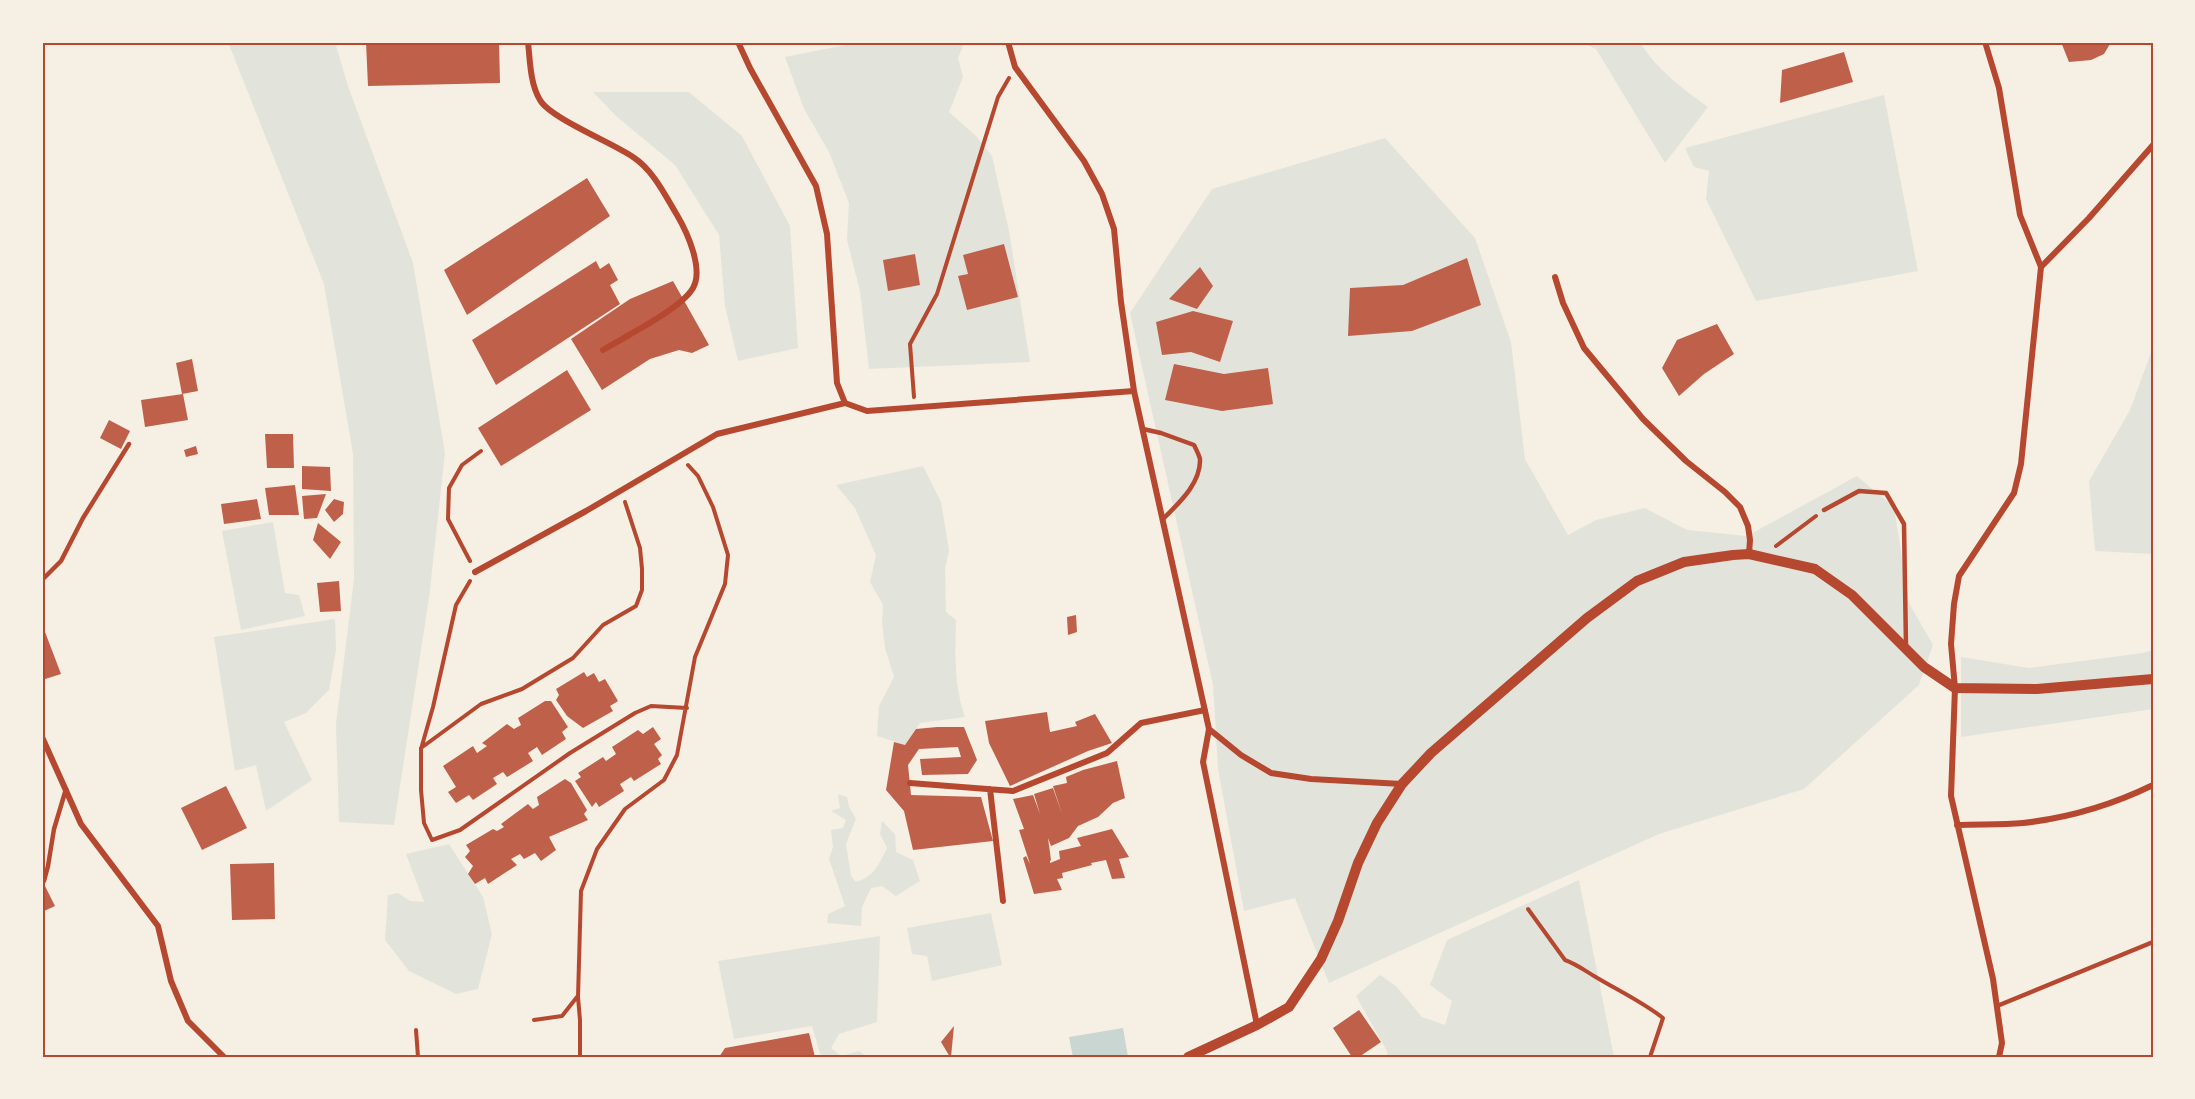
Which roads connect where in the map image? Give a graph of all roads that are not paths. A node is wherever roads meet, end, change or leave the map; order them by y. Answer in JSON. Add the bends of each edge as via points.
{"nodes":[{"id":1,"x":528,"y":42,"type":"edge"},
{"id":2,"x":738,"y":42,"type":"edge"},
{"id":3,"x":1008,"y":42,"type":"edge"},
{"id":4,"x":1985,"y":42,"type":"edge"},
{"id":5,"x":2153,"y":145,"type":"edge"},
{"id":6,"x":2041,"y":267,"type":"junction"},
{"id":7,"x":1555,"y":277,"type":"dead end"},
{"id":8,"x":603,"y":350,"type":"dead end"},
{"id":9,"x":1134,"y":391,"type":"junction"},
{"id":10,"x":845,"y":404,"type":"junction"},
{"id":11,"x":1143,"y":429,"type":"junction"},
{"id":12,"x":129,"y":444,"type":"dead end"},
{"id":13,"x":1824,"y":510,"type":"road end"},
{"id":14,"x":1164,"y":518,"type":"junction"},
{"id":15,"x":1749,"y":554,"type":"junction"},
{"id":16,"x":475,"y":572,"type":"road end"},
{"id":17,"x":42,"y":580,"type":"edge"},
{"id":18,"x":1906,"y":650,"type":"junction"},
{"id":19,"x":2153,"y":679,"type":"edge"},
{"id":20,"x":1955,"y":688,"type":"junction"},
{"id":21,"x":1205,"y":710,"type":"junction"},
{"id":22,"x":1209,"y":729,"type":"junction"},
{"id":23,"x":42,"y":737,"type":"edge"},
{"id":24,"x":910,"y":783,"type":"dead end"},
{"id":25,"x":1402,"y":784,"type":"junction"},
{"id":26,"x":2153,"y":785,"type":"edge"},
{"id":27,"x":66,"y":789,"type":"junction"},
{"id":28,"x":990,"y":789,"type":"junction"},
{"id":29,"x":1957,"y":825,"type":"junction"},
{"id":30,"x":44,"y":881,"type":"dead end"},
{"id":31,"x":1003,"y":901,"type":"dead end"},
{"id":32,"x":2153,"y":942,"type":"edge"},
{"id":33,"x":1997,"y":1006,"type":"junction"},
{"id":34,"x":1257,"y":1025,"type":"junction"},
{"id":35,"x":224,"y":1057,"type":"edge"},
{"id":36,"x":1188,"y":1057,"type":"edge"},
{"id":37,"x":2000,"y":1057,"type":"edge"}],
"edges":[{"from":1,"to":8,"type":"street","via":[[540,101],[635,158],[658,182],[691,245],[696,266],[694,287],[679,303]]},
{"from":2,"to":10,"type":"street","via":[[816,186],[827,234],[837,383]]},
{"from":3,"to":9,"type":"street","via":[[1015,68],[1084,161],[1102,194],[1114,229]]},
{"from":4,"to":6,"type":"street","via":[[1999,88],[2020,215]]},
{"from":5,"to":6,"type":"street"},
{"from":6,"to":20,"type":"street","via":[[2021,464],[2014,493],[1959,576],[1951,644]]},
{"from":7,"to":15,"type":"street","via":[[1584,348],[1643,419],[1740,507],[1749,534]]},
{"from":9,"to":10,"type":"street","via":[[867,411]]},
{"from":9,"to":11,"type":"street"},
{"from":10,"to":16,"type":"street","via":[[717,434]]},
{"from":11,"to":14,"type":"street"},
{"from":11,"to":14,"type":"lane","via":[[1194,445],[1200,458],[1185,497]]},
{"from":12,"to":17,"type":"lane","via":[[61,561]]},
{"from":13,"to":18,"type":"lane","via":[[1859,491],[1886,493],[1905,525]]},
{"from":14,"to":21,"type":"street"},
{"from":15,"to":18,"type":"street","via":[[1815,569],[1852,595]]},
{"from":15,"to":25,"type":"street","via":[[1684,562],[1637,581],[1508,686],[1431,753]]},
{"from":18,"to":20,"type":"street"},
{"from":19,"to":20,"type":"street","via":[[2037,689]]},
{"from":20,"to":29,"type":"street","via":[[1951,796]]},
{"from":21,"to":22,"type":"street"},
{"from":21,"to":28,"type":"street","via":[[1141,723],[1107,753],[1013,790]]},
{"from":22,"to":25,"type":"street","via":[[1240,755],[1271,773]]},
{"from":22,"to":34,"type":"street","via":[[1203,762]]},
{"from":23,"to":27,"type":"street"},
{"from":24,"to":28,"type":"street"},
{"from":25,"to":34,"type":"street","via":[[1358,863],[1321,959],[1289,1007]]},
{"from":26,"to":29,"type":"street","via":[[2122,800],[2047,819]]},
{"from":27,"to":30,"type":"lane"},
{"from":27,"to":35,"type":"street","via":[[81,824],[158,926],[171,981],[188,1022]]},
{"from":28,"to":31,"type":"street"},
{"from":29,"to":33,"type":"street"},
{"from":32,"to":33,"type":"lane"},
{"from":33,"to":37,"type":"street"},
{"from":34,"to":36,"type":"street"}]}
